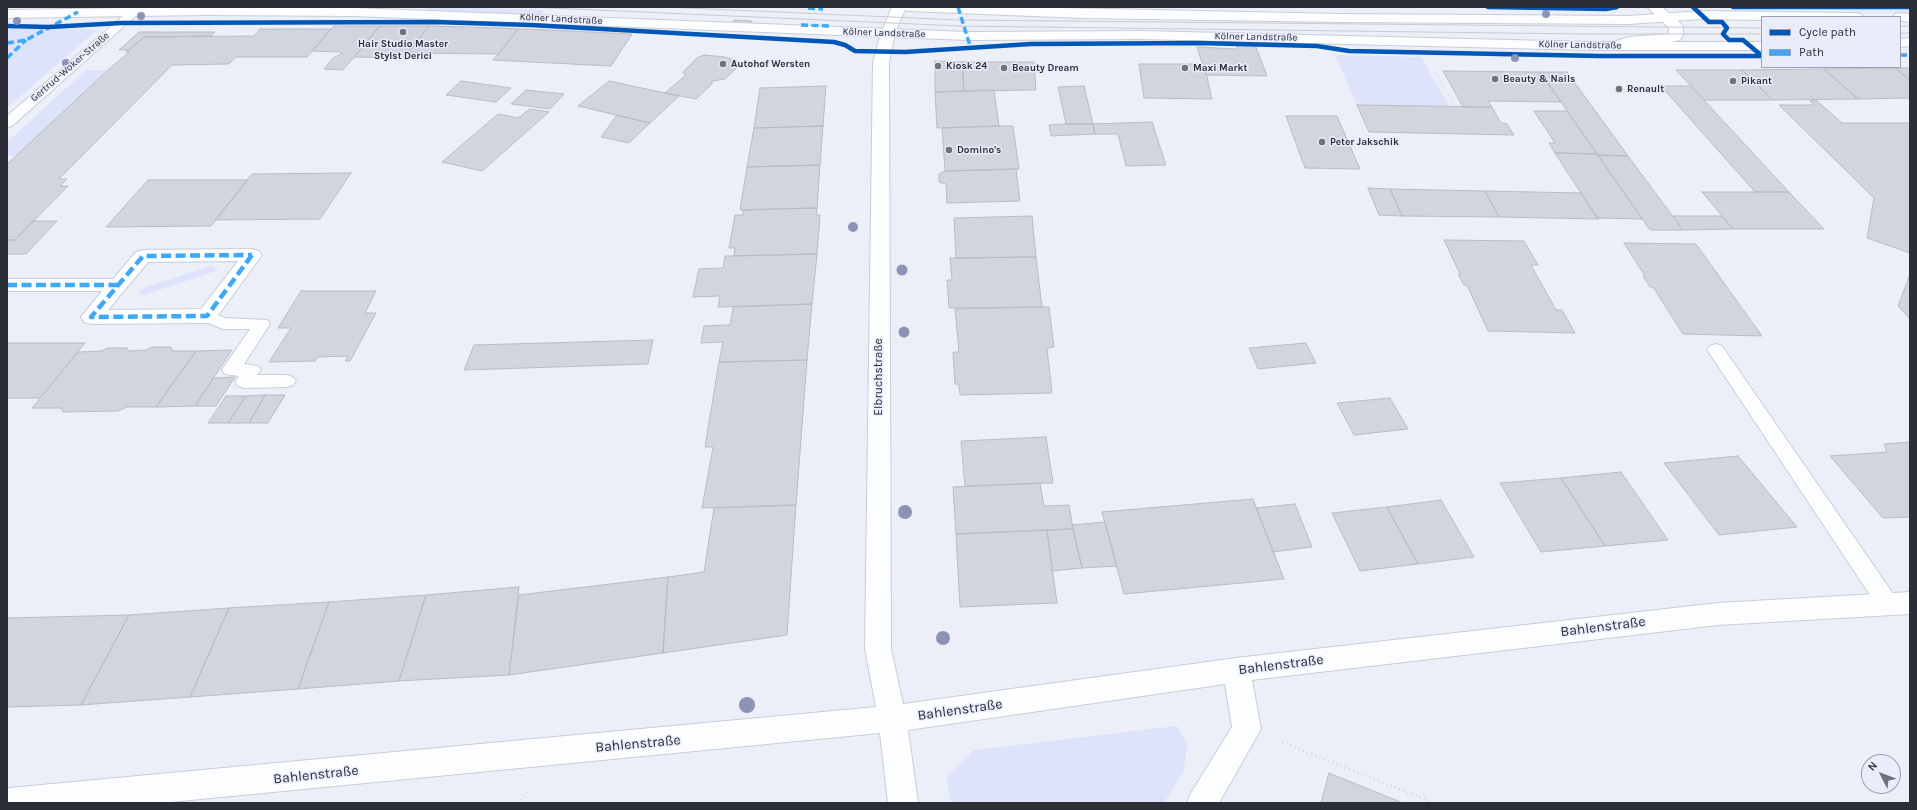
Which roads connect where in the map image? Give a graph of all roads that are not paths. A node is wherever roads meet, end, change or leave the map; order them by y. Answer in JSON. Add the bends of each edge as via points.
{"nodes":[{"id":1,"x":63,"y":7,"type":"edge"},
{"id":2,"x":899,"y":7,"type":"edge"},
{"id":3,"x":909,"y":7,"type":"edge"},
{"id":4,"x":1654,"y":7,"type":"edge"},
{"id":5,"x":78,"y":12,"type":"junction"},
{"id":6,"x":134,"y":12,"type":"junction"},
{"id":7,"x":7,"y":14,"type":"edge"},
{"id":8,"x":1761,"y":16,"type":"edge"},
{"id":9,"x":1665,"y":18,"type":"junction"},
{"id":10,"x":888,"y":33,"type":"junction"},
{"id":11,"x":1615,"y":46,"type":"junction"},
{"id":12,"x":1761,"y":46,"type":"edge"},
{"id":13,"x":7,"y":123,"type":"edge"},
{"id":14,"x":118,"y":285,"type":"junction"},
{"id":15,"x":7,"y":286,"type":"edge"},
{"id":16,"x":207,"y":316,"type":"junction"},
{"id":17,"x":1716,"y":350,"type":"dead end"},
{"id":18,"x":287,"y":381,"type":"dead end"},
{"id":19,"x":1899,"y":604,"type":"edge"},
{"id":20,"x":1236,"y":670,"type":"junction"},
{"id":21,"x":892,"y":720,"type":"junction"},
{"id":22,"x":9,"y":803,"type":"edge"},
{"id":23,"x":903,"y":803,"type":"edge"},
{"id":24,"x":1202,"y":803,"type":"edge"}],
"edges":[{"from":1,"to":5,"type":"main road"},
{"from":2,"to":10,"type":"main road","name":"Elbruchstraße"},
{"from":3,"to":9,"type":"main road","name":"Kölner Landstraße","via":[[1214,16],[1621,20]]},
{"from":4,"to":9,"type":"main road"},
{"from":5,"to":6,"type":"main road","name":"Kölner Landstraße"},
{"from":5,"to":7,"type":"main road","name":"Kölner Landstraße"},
{"from":6,"to":10,"type":"main road","name":"Kölner Landstraße","via":[[376,13]]},
{"from":6,"to":13,"type":"lane","name":"Gertrud-Woker-Straße"},
{"from":8,"to":9,"type":"main road","name":"Kölner Landstraße","via":[[1702,15]]},
{"from":9,"to":11,"type":"main road","via":[[1676,27],[1675,37],[1634,40]]},
{"from":10,"to":11,"type":"main road","name":"Kölner Landstraße","via":[[968,36],[1142,35],[1314,38]]},
{"from":10,"to":21,"type":"main road","name":"Elbruchstraße","via":[[881,62],[878,649]]},
{"from":11,"to":12,"type":"main road","name":"Kölner Landstraße"},
{"from":14,"to":15,"type":"main road"},
{"from":14,"to":16,"type":"main road","via":[[92,317]]},
{"from":14,"to":16,"type":"main road","via":[[143,256],[252,255]]},
{"from":16,"to":18,"type":"lane","via":[[222,323],[262,324],[231,370],[252,370],[244,382]]},
{"from":17,"to":19,"type":"lane"},
{"from":19,"to":20,"type":"main road","name":"Bahlenstraße","via":[[1718,614]]},
{"from":20,"to":21,"type":"main road","name":"Bahlenstraße"},
{"from":20,"to":24,"type":"main road","via":[[1247,728]]},
{"from":21,"to":22,"type":"main road","name":"Bahlenstraße"},
{"from":21,"to":23,"type":"main road","name":"Elbruchstraße"}]}
